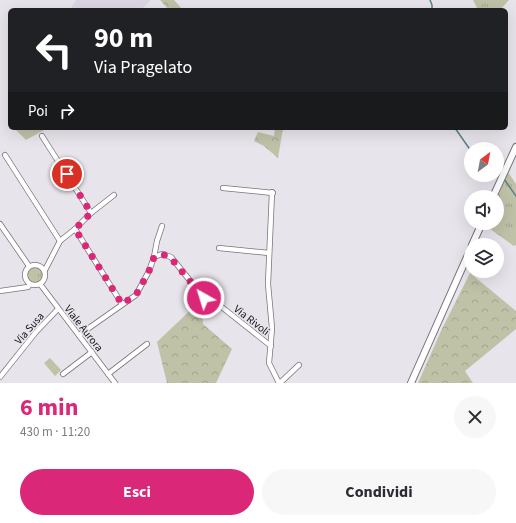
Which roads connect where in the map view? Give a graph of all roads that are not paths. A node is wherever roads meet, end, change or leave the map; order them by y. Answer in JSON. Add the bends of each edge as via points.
{"nodes":[{"id":1,"x":42,"y":136,"type":"dead end"},
{"id":2,"x":516,"y":147,"type":"edge"},
{"id":3,"x":5,"y":155,"type":"dead end"},
{"id":4,"x":223,"y":188,"type":"dead end"},
{"id":5,"x":497,"y":190,"type":"edge"},
{"id":6,"x":114,"y":194,"type":"dead end"},
{"id":7,"x":91,"y":213,"type":"junction"},
{"id":8,"x":0,"y":224,"type":"edge"},
{"id":9,"x":162,"y":226,"type":"dead end"},
{"id":10,"x":75,"y":229,"type":"junction"},
{"id":11,"x":60,"y":241,"type":"junction"},
{"id":12,"x":219,"y":248,"type":"dead end"},
{"id":13,"x":269,"y":253,"type":"junction"},
{"id":14,"x":154,"y":257,"type":"junction"},
{"id":15,"x":464,"y":264,"type":"edge"},
{"id":16,"x":30,"y":266,"type":"junction"},
{"id":17,"x":44,"y":270,"type":"junction"},
{"id":18,"x":30,"y":284,"type":"junction"},
{"id":19,"x":40,"y":284,"type":"junction"},
{"id":20,"x":0,"y":291,"type":"edge"},
{"id":21,"x":204,"y":298,"type":"dead end"},
{"id":22,"x":122,"y":304,"type":"junction"},
{"id":23,"x":223,"y":308,"type":"dead end"},
{"id":24,"x":58,"y":309,"type":"junction"},
{"id":25,"x":79,"y":336,"type":"junction"},
{"id":26,"x":147,"y":344,"type":"dead end"},
{"id":27,"x":271,"y":346,"type":"junction"},
{"id":28,"x":92,"y":352,"type":"junction"},
{"id":29,"x":299,"y":365,"type":"dead end"},
{"id":30,"x":63,"y":374,"type":"dead end"},
{"id":31,"x":108,"y":374,"type":"junction"},
{"id":32,"x":0,"y":377,"type":"edge"},
{"id":33,"x":115,"y":383,"type":"edge"},
{"id":34,"x":279,"y":383,"type":"edge"},
{"id":35,"x":411,"y":383,"type":"edge"}],
"edges":[{"from":1,"to":7,"type":"street"},
{"from":2,"to":5,"type":"main road"},
{"from":3,"to":11,"type":"street"},
{"from":4,"to":13,"type":"street","name":"Via Rivoli","via":[[273,192]]},
{"from":6,"to":7,"type":"street"},
{"from":7,"to":10,"type":"street"},
{"from":8,"to":16,"type":"street"},
{"from":9,"to":14,"type":"street"},
{"from":10,"to":11,"type":"street"},
{"from":10,"to":22,"type":"street"},
{"from":11,"to":17,"type":"street"},
{"from":12,"to":13,"type":"street"},
{"from":13,"to":27,"type":"street","name":"Via Rivoli"},
{"from":14,"to":21,"type":"street","via":[[162,254],[170,257]]},
{"from":14,"to":22,"type":"street","via":[[136,295]]},
{"from":15,"to":35,"type":"main road"},
{"from":16,"to":17,"type":"street","via":[[36,264]]},
{"from":16,"to":18,"type":"street","via":[[25,275]]},
{"from":17,"to":19,"type":"street","via":[[45,280]]},
{"from":18,"to":19,"type":"street"},
{"from":18,"to":20,"type":"street","via":[[28,287]]},
{"from":19,"to":24,"type":"street","name":"Viale Aurora"},
{"from":22,"to":25,"type":"street"},
{"from":23,"to":27,"type":"street","name":"Via Rivoli"},
{"from":24,"to":25,"type":"street","name":"Viale Aurora"},
{"from":24,"to":32,"type":"street","name":"Via Susa"},
{"from":25,"to":28,"type":"street","name":"Viale Aurora"},
{"from":26,"to":31,"type":"street"},
{"from":27,"to":34,"type":"street","name":"Via Rivoli","via":[[269,364]]},
{"from":28,"to":30,"type":"street"},
{"from":28,"to":31,"type":"street","name":"Viale Aurora"},
{"from":29,"to":34,"type":"street","name":"Via Rivoli"},
{"from":31,"to":33,"type":"street","name":"Viale Aurora"}]}
